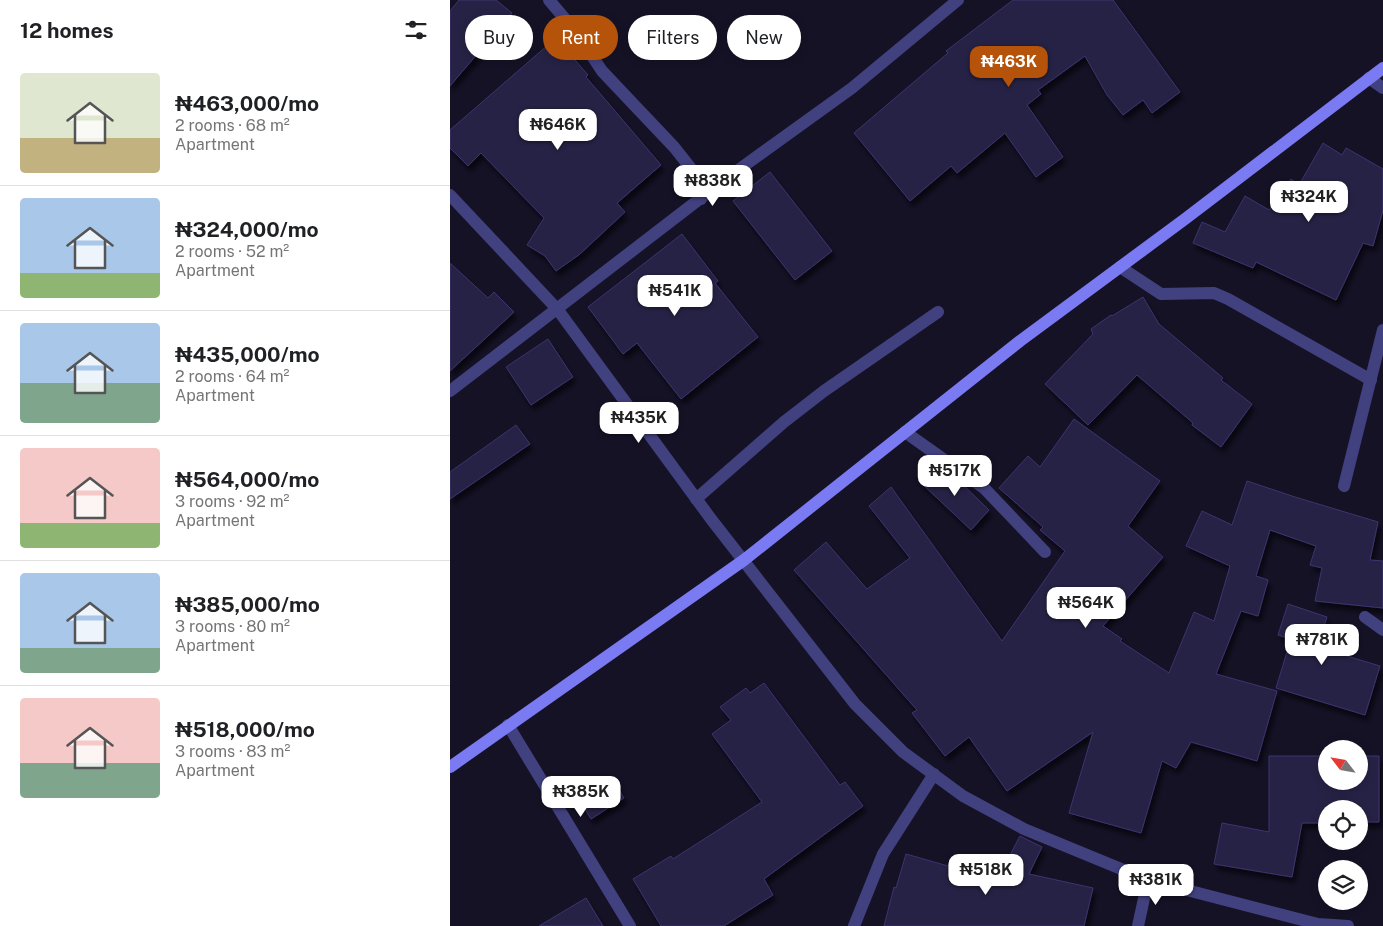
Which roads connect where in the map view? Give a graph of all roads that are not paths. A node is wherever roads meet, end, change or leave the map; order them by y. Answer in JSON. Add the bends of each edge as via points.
{"nodes":[{"id":1,"x":549,"y":0,"type":"edge"},
{"id":2,"x":958,"y":0,"type":"edge"},
{"id":3,"x":1383,"y":68,"type":"edge"},
{"id":4,"x":1369,"y":78,"type":"junction"},
{"id":5,"x":1383,"y":88,"type":"edge"},
{"id":6,"x":450,"y":195,"type":"edge"},
{"id":7,"x":701,"y":199,"type":"junction"},
{"id":8,"x":1120,"y":267,"type":"junction"},
{"id":9,"x":558,"y":310,"type":"junction"},
{"id":10,"x":938,"y":312,"type":"dead end"},
{"id":11,"x":1383,"y":330,"type":"edge"},
{"id":12,"x":1371,"y":380,"type":"junction"},
{"id":13,"x":450,"y":391,"type":"edge"},
{"id":14,"x":905,"y":432,"type":"junction"},
{"id":15,"x":1344,"y":486,"type":"dead end"},
{"id":16,"x":696,"y":499,"type":"junction"},
{"id":17,"x":1045,"y":552,"type":"dead end"},
{"id":18,"x":744,"y":560,"type":"junction"},
{"id":19,"x":1365,"y":616,"type":"dead end"},
{"id":20,"x":1383,"y":630,"type":"edge"},
{"id":21,"x":508,"y":725,"type":"junction"},
{"id":22,"x":450,"y":767,"type":"edge"},
{"id":23,"x":934,"y":774,"type":"junction"},
{"id":24,"x":1148,"y":880,"type":"junction"},
{"id":25,"x":630,"y":926,"type":"edge"},
{"id":26,"x":854,"y":926,"type":"edge"},
{"id":27,"x":1138,"y":926,"type":"edge"},
{"id":28,"x":1348,"y":926,"type":"edge"}],
"edges":[{"from":1,"to":7,"type":"street","via":[[577,32],[602,71],[674,146],[697,176]]},
{"from":2,"to":7,"type":"street","via":[[852,88]]},
{"from":3,"to":4,"type":"street"},
{"from":4,"to":5,"type":"street"},
{"from":4,"to":8,"type":"street"},
{"from":6,"to":9,"type":"street"},
{"from":7,"to":9,"type":"street"},
{"from":8,"to":12,"type":"street","via":[[1160,294],[1214,293],[1228,299]]},
{"from":8,"to":14,"type":"street"},
{"from":9,"to":13,"type":"street"},
{"from":9,"to":16,"type":"street"},
{"from":10,"to":16,"type":"street","via":[[824,391]]},
{"from":11,"to":12,"type":"street"},
{"from":12,"to":15,"type":"street"},
{"from":14,"to":17,"type":"street","via":[[984,488]]},
{"from":14,"to":18,"type":"street"},
{"from":16,"to":18,"type":"street"},
{"from":18,"to":21,"type":"street"},
{"from":18,"to":23,"type":"street","via":[[855,704],[903,752]]},
{"from":19,"to":20,"type":"street"},
{"from":21,"to":22,"type":"street"},
{"from":21,"to":25,"type":"street"},
{"from":23,"to":24,"type":"street","via":[[963,796],[1024,829]]},
{"from":23,"to":26,"type":"street","via":[[883,854]]},
{"from":24,"to":27,"type":"street"},
{"from":24,"to":28,"type":"street","via":[[1318,924]]}]}
